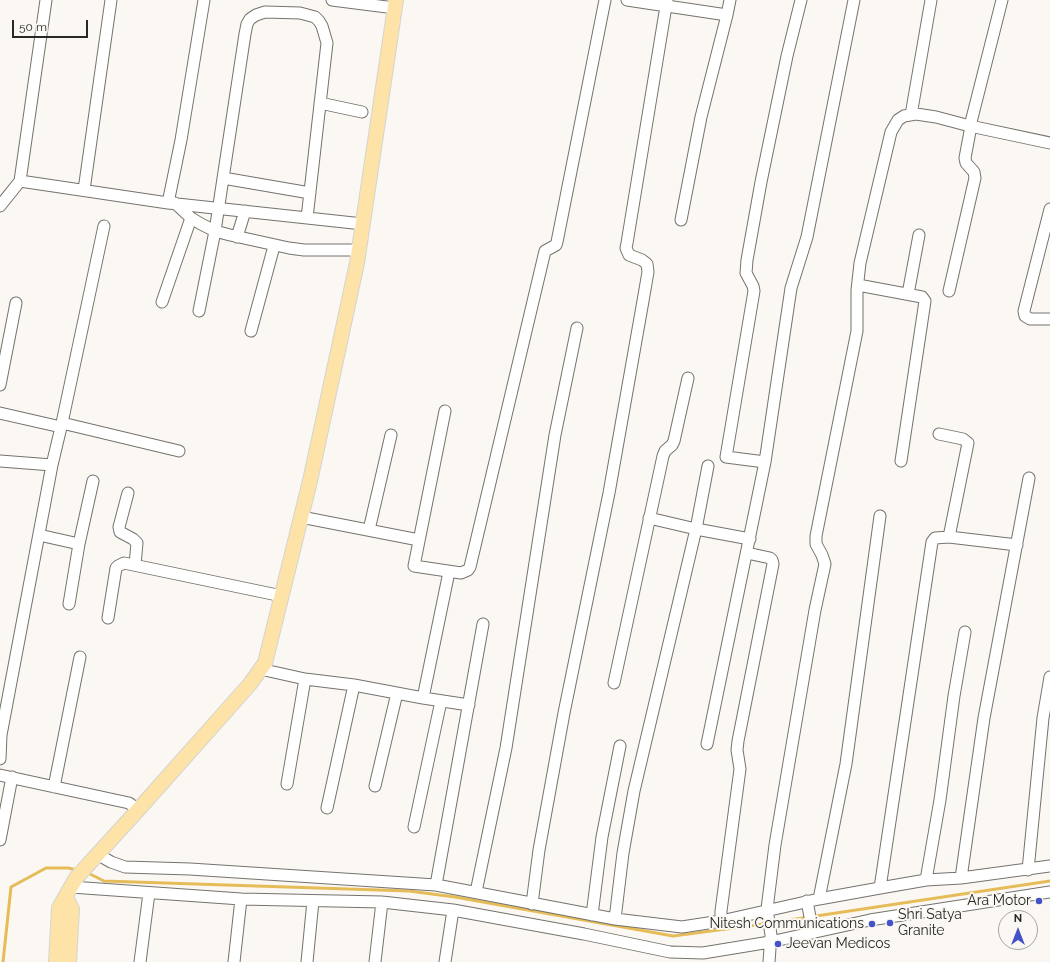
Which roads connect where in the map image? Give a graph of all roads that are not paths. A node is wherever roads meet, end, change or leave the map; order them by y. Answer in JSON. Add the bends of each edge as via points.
{"nodes":[{"id":1,"x":46,"y":0,"type":"edge"},
{"id":2,"x":112,"y":0,"type":"edge"},
{"id":3,"x":204,"y":0,"type":"edge"},
{"id":4,"x":332,"y":0,"type":"edge"},
{"id":5,"x":604,"y":0,"type":"edge"},
{"id":6,"x":626,"y":0,"type":"edge"},
{"id":7,"x":730,"y":0,"type":"edge"},
{"id":8,"x":801,"y":0,"type":"edge"},
{"id":9,"x":854,"y":0,"type":"edge"},
{"id":10,"x":931,"y":0,"type":"edge"},
{"id":11,"x":1002,"y":0,"type":"edge"},
{"id":12,"x":666,"y":3,"type":"edge"},
{"id":13,"x":396,"y":4,"type":"edge"},
{"id":14,"x":727,"y":15,"type":"junction"},
{"id":15,"x":320,"y":103,"type":"junction"},
{"id":16,"x":362,"y":112,"type":"dead end"},
{"id":17,"x":911,"y":114,"type":"junction"},
{"id":18,"x":971,"y":126,"type":"junction"},
{"id":19,"x":1050,"y":143,"type":"edge"},
{"id":20,"x":223,"y":178,"type":"junction"},
{"id":21,"x":20,"y":181,"type":"junction"},
{"id":22,"x":84,"y":190,"type":"junction"},
{"id":23,"x":310,"y":193,"type":"junction"},
{"id":24,"x":172,"y":203,"type":"junction"},
{"id":25,"x":0,"y":206,"type":"edge"},
{"id":26,"x":219,"y":208,"type":"junction"},
{"id":27,"x":1050,"y":209,"type":"edge"},
{"id":28,"x":245,"y":211,"type":"junction"},
{"id":29,"x":191,"y":218,"type":"junction"},
{"id":30,"x":307,"y":218,"type":"junction"},
{"id":31,"x":681,"y":220,"type":"dead end"},
{"id":32,"x":363,"y":224,"type":"junction"},
{"id":33,"x":104,"y":226,"type":"dead end"},
{"id":34,"x":215,"y":231,"type":"junction"},
{"id":35,"x":918,"y":235,"type":"dead end"},
{"id":36,"x":237,"y":237,"type":"junction"},
{"id":37,"x":1046,"y":245,"type":"edge"},
{"id":38,"x":274,"y":246,"type":"junction"},
{"id":39,"x":359,"y":250,"type":"junction"},
{"id":40,"x":858,"y":285,"type":"junction"},
{"id":41,"x":949,"y":291,"type":"dead end"},
{"id":42,"x":908,"y":294,"type":"junction"},
{"id":43,"x":162,"y":302,"type":"dead end"},
{"id":44,"x":16,"y":303,"type":"dead end"},
{"id":45,"x":199,"y":311,"type":"dead end"},
{"id":46,"x":1050,"y":319,"type":"edge"},
{"id":47,"x":577,"y":328,"type":"dead end"},
{"id":48,"x":251,"y":331,"type":"dead end"},
{"id":49,"x":688,"y":378,"type":"dead end"},
{"id":50,"x":0,"y":385,"type":"edge"},
{"id":51,"x":445,"y":411,"type":"dead end"},
{"id":52,"x":0,"y":414,"type":"edge"},
{"id":53,"x":61,"y":425,"type":"junction"},
{"id":54,"x":939,"y":434,"type":"dead end"},
{"id":55,"x":391,"y":435,"type":"dead end"},
{"id":56,"x":179,"y":451,"type":"dead end"},
{"id":57,"x":0,"y":460,"type":"edge"},
{"id":58,"x":901,"y":461,"type":"dead end"},
{"id":59,"x":765,"y":462,"type":"junction"},
{"id":60,"x":52,"y":465,"type":"junction"},
{"id":61,"x":708,"y":466,"type":"dead end"},
{"id":62,"x":1029,"y":478,"type":"dead end"},
{"id":63,"x":93,"y":481,"type":"dead end"},
{"id":64,"x":128,"y":493,"type":"dead end"},
{"id":65,"x":880,"y":516,"type":"dead end"},
{"id":66,"x":301,"y":517,"type":"junction"},
{"id":67,"x":649,"y":518,"type":"junction"},
{"id":68,"x":369,"y":530,"type":"junction"},
{"id":69,"x":696,"y":530,"type":"junction"},
{"id":70,"x":39,"y":535,"type":"junction"},
{"id":71,"x":949,"y":537,"type":"junction"},
{"id":72,"x":750,"y":539,"type":"junction"},
{"id":73,"x":419,"y":540,"type":"junction"},
{"id":74,"x":79,"y":544,"type":"junction"},
{"id":75,"x":1017,"y":545,"type":"junction"},
{"id":76,"x":747,"y":553,"type":"junction"},
{"id":77,"x":135,"y":565,"type":"junction"},
{"id":78,"x":449,"y":572,"type":"junction"},
{"id":79,"x":282,"y":596,"type":"junction"},
{"id":80,"x":69,"y":604,"type":"dead end"},
{"id":81,"x":108,"y":618,"type":"dead end"},
{"id":82,"x":483,"y":624,"type":"dead end"},
{"id":83,"x":965,"y":632,"type":"dead end"},
{"id":84,"x":80,"y":657,"type":"dead end"},
{"id":85,"x":260,"y":669,"type":"junction"},
{"id":86,"x":1050,"y":676,"type":"edge"},
{"id":87,"x":305,"y":679,"type":"junction"},
{"id":88,"x":614,"y":683,"type":"dead end"},
{"id":89,"x":354,"y":685,"type":"junction"},
{"id":90,"x":397,"y":693,"type":"junction"},
{"id":91,"x":423,"y":698,"type":"junction"},
{"id":92,"x":441,"y":701,"type":"junction"},
{"id":93,"x":469,"y":705,"type":"junction"},
{"id":94,"x":708,"y":744,"type":"dead end"},
{"id":95,"x":620,"y":746,"type":"dead end"},
{"id":96,"x":0,"y":759,"type":"edge"},
{"id":97,"x":0,"y":775,"type":"edge"},
{"id":98,"x":12,"y":777,"type":"junction"},
{"id":99,"x":287,"y":784,"type":"dead end"},
{"id":100,"x":375,"y":786,"type":"dead end"},
{"id":101,"x":54,"y":787,"type":"junction"},
{"id":102,"x":327,"y":808,"type":"dead end"},
{"id":103,"x":138,"y":810,"type":"junction"},
{"id":104,"x":414,"y":828,"type":"dead end"},
{"id":105,"x":0,"y":840,"type":"edge"},
{"id":106,"x":97,"y":854,"type":"junction"},
{"id":107,"x":1050,"y":866,"type":"edge"},
{"id":108,"x":1028,"y":870,"type":"junction"},
{"id":109,"x":961,"y":878,"type":"junction"},
{"id":110,"x":926,"y":880,"type":"junction"},
{"id":111,"x":436,"y":885,"type":"junction"},
{"id":112,"x":880,"y":888,"type":"junction"},
{"id":113,"x":68,"y":892,"type":"junction"},
{"id":114,"x":476,"y":892,"type":"junction"},
{"id":115,"x":1050,"y":892,"type":"edge"},
{"id":116,"x":149,"y":893,"type":"junction"},
{"id":117,"x":241,"y":899,"type":"junction"},
{"id":118,"x":819,"y":899,"type":"junction"},
{"id":119,"x":314,"y":901,"type":"junction"},
{"id":120,"x":382,"y":902,"type":"junction"},
{"id":121,"x":532,"y":904,"type":"junction"},
{"id":122,"x":807,"y":904,"type":"junction"},
{"id":123,"x":453,"y":910,"type":"junction"},
{"id":124,"x":768,"y":913,"type":"junction"},
{"id":125,"x":592,"y":915,"type":"junction"},
{"id":126,"x":615,"y":919,"type":"junction"},
{"id":127,"x":721,"y":921,"type":"junction"},
{"id":128,"x":812,"y":929,"type":"junction"},
{"id":129,"x":771,"y":939,"type":"junction"},
{"id":130,"x":56,"y":962,"type":"edge"},
{"id":131,"x":69,"y":962,"type":"edge"},
{"id":132,"x":140,"y":962,"type":"edge"},
{"id":133,"x":234,"y":962,"type":"edge"},
{"id":134,"x":307,"y":962,"type":"edge"},
{"id":135,"x":375,"y":962,"type":"edge"},
{"id":136,"x":445,"y":962,"type":"edge"},
{"id":137,"x":769,"y":962,"type":"edge"}],
"edges":[{"from":1,"to":21,"type":"street"},
{"from":2,"to":22,"type":"street"},
{"from":3,"to":24,"type":"street"},
{"from":4,"to":13,"type":"street"},
{"from":5,"to":78,"type":"street","via":[[557,242],[545,251],[470,567],[465,572]]},
{"from":6,"to":12,"type":"street"},
{"from":7,"to":14,"type":"street"},
{"from":8,"to":59,"type":"street","via":[[787,56],[747,260],[746,273],[754,291],[726,457]]},
{"from":9,"to":59,"type":"street","via":[[807,236],[791,288]]},
{"from":10,"to":17,"type":"street"},
{"from":11,"to":18,"type":"street"},
{"from":12,"to":14,"type":"street"},
{"from":12,"to":121,"type":"street","via":[[627,243],[629,255],[647,264],[644,301],[609,493],[564,713]]},
{"from":13,"to":32,"type":"main road"},
{"from":14,"to":31,"type":"street","via":[[701,117]]},
{"from":15,"to":16,"type":"street"},
{"from":15,"to":20,"type":"street","via":[[327,43],[319,21],[300,13],[256,14],[247,24]]},
{"from":15,"to":23,"type":"street"},
{"from":17,"to":18,"type":"street","via":[[924,114]]},
{"from":17,"to":40,"type":"street","via":[[898,120],[891,132],[860,263]]},
{"from":18,"to":19,"type":"street"},
{"from":18,"to":41,"type":"street","via":[[964,158],[974,172],[975,178]]},
{"from":20,"to":23,"type":"street"},
{"from":20,"to":26,"type":"street"},
{"from":21,"to":22,"type":"street"},
{"from":21,"to":25,"type":"street"},
{"from":22,"to":24,"type":"street"},
{"from":23,"to":30,"type":"street"},
{"from":24,"to":26,"type":"street"},
{"from":24,"to":29,"type":"street"},
{"from":26,"to":28,"type":"street"},
{"from":26,"to":34,"type":"street"},
{"from":27,"to":37,"type":"street"},
{"from":28,"to":30,"type":"street"},
{"from":28,"to":36,"type":"street"},
{"from":29,"to":34,"type":"street"},
{"from":29,"to":43,"type":"street"},
{"from":30,"to":32,"type":"street"},
{"from":32,"to":39,"type":"main road"},
{"from":33,"to":53,"type":"street"},
{"from":34,"to":36,"type":"street"},
{"from":34,"to":45,"type":"street"},
{"from":35,"to":42,"type":"street"},
{"from":36,"to":38,"type":"street"},
{"from":37,"to":46,"type":"street","via":[[1024,313],[1030,319]]},
{"from":38,"to":39,"type":"street","via":[[304,250]]},
{"from":38,"to":48,"type":"street"},
{"from":39,"to":66,"type":"main road"},
{"from":40,"to":42,"type":"street"},
{"from":40,"to":124,"type":"street","via":[[857,331],[816,536],[816,544],[825,564],[776,837]]},
{"from":42,"to":58,"type":"street","via":[[922,297],[925,303]]},
{"from":44,"to":50,"type":"street"},
{"from":47,"to":114,"type":"street","via":[[555,435],[506,748]]},
{"from":49,"to":67,"type":"street","via":[[673,444],[663,456]]},
{"from":51,"to":73,"type":"street"},
{"from":52,"to":53,"type":"street"},
{"from":53,"to":56,"type":"street"},
{"from":53,"to":60,"type":"street"},
{"from":54,"to":71,"type":"street","via":[[963,439],[968,443]]},
{"from":55,"to":68,"type":"street"},
{"from":57,"to":60,"type":"street"},
{"from":59,"to":72,"type":"street"},
{"from":60,"to":70,"type":"street"},
{"from":61,"to":69,"type":"street"},
{"from":62,"to":75,"type":"street"},
{"from":63,"to":74,"type":"street"},
{"from":64,"to":77,"type":"street","via":[[119,527],[120,532],[137,543]]},
{"from":65,"to":118,"type":"street","via":[[846,764]]},
{"from":66,"to":68,"type":"street"},
{"from":66,"to":79,"type":"main road"},
{"from":67,"to":69,"type":"street"},
{"from":67,"to":88,"type":"street"},
{"from":68,"to":73,"type":"street"},
{"from":69,"to":72,"type":"street"},
{"from":69,"to":126,"type":"street","via":[[634,791]]},
{"from":70,"to":74,"type":"street"},
{"from":70,"to":96,"type":"street","via":[[1,735]]},
{"from":71,"to":75,"type":"street"},
{"from":71,"to":112,"type":"street","via":[[935,538],[931,546]]},
{"from":72,"to":76,"type":"street"},
{"from":73,"to":78,"type":"street","via":[[414,566]]},
{"from":74,"to":80,"type":"street"},
{"from":75,"to":109,"type":"street","via":[[984,718]]},
{"from":76,"to":94,"type":"street"},
{"from":76,"to":127,"type":"street","via":[[770,558],[773,564],[738,741],[740,769]]},
{"from":77,"to":79,"type":"street"},
{"from":77,"to":81,"type":"street","via":[[124,563],[116,568]]},
{"from":78,"to":91,"type":"street"},
{"from":79,"to":85,"type":"main road","via":[[264,663]]},
{"from":82,"to":93,"type":"street"},
{"from":83,"to":110,"type":"street"},
{"from":84,"to":101,"type":"street"},
{"from":85,"to":87,"type":"street"},
{"from":85,"to":103,"type":"main road","via":[[250,684]]},
{"from":86,"to":108,"type":"street"},
{"from":87,"to":89,"type":"street"},
{"from":87,"to":99,"type":"street"},
{"from":89,"to":90,"type":"street"},
{"from":89,"to":102,"type":"street"},
{"from":90,"to":91,"type":"street"},
{"from":90,"to":100,"type":"street"},
{"from":91,"to":92,"type":"street"},
{"from":92,"to":93,"type":"street"},
{"from":92,"to":104,"type":"street"},
{"from":93,"to":111,"type":"street"},
{"from":95,"to":125,"type":"street","via":[[602,837]]},
{"from":97,"to":98,"type":"street"},
{"from":98,"to":101,"type":"street"},
{"from":98,"to":105,"type":"street"},
{"from":101,"to":103,"type":"street","via":[[129,803]]},
{"from":103,"to":106,"type":"main road"},
{"from":106,"to":111,"type":"street","via":[[125,868],[190,869]]},
{"from":106,"to":113,"type":"main road"},
{"from":107,"to":108,"type":"street"},
{"from":108,"to":109,"type":"street"},
{"from":109,"to":110,"type":"street"},
{"from":110,"to":112,"type":"street"},
{"from":111,"to":114,"type":"street"},
{"from":112,"to":118,"type":"street"},
{"from":113,"to":116,"type":"street"},
{"from":113,"to":130,"type":"main road","via":[[59,908]]},
{"from":113,"to":131,"type":"main road","via":[[72,909]]},
{"from":114,"to":121,"type":"street"},
{"from":115,"to":128,"type":"street"},
{"from":116,"to":117,"type":"street"},
{"from":116,"to":132,"type":"street"},
{"from":117,"to":119,"type":"street"},
{"from":117,"to":133,"type":"street"},
{"from":118,"to":122,"type":"street"},
{"from":119,"to":120,"type":"street"},
{"from":119,"to":134,"type":"street"},
{"from":120,"to":123,"type":"street"},
{"from":120,"to":135,"type":"street"},
{"from":121,"to":125,"type":"street"},
{"from":122,"to":124,"type":"street"},
{"from":122,"to":128,"type":"street"},
{"from":123,"to":129,"type":"street","via":[[670,952],[703,953]]},
{"from":123,"to":136,"type":"street"},
{"from":124,"to":127,"type":"street"},
{"from":124,"to":129,"type":"street"},
{"from":125,"to":126,"type":"street"},
{"from":126,"to":127,"type":"street","via":[[682,927]]},
{"from":128,"to":129,"type":"street"},
{"from":129,"to":137,"type":"street"}]}
